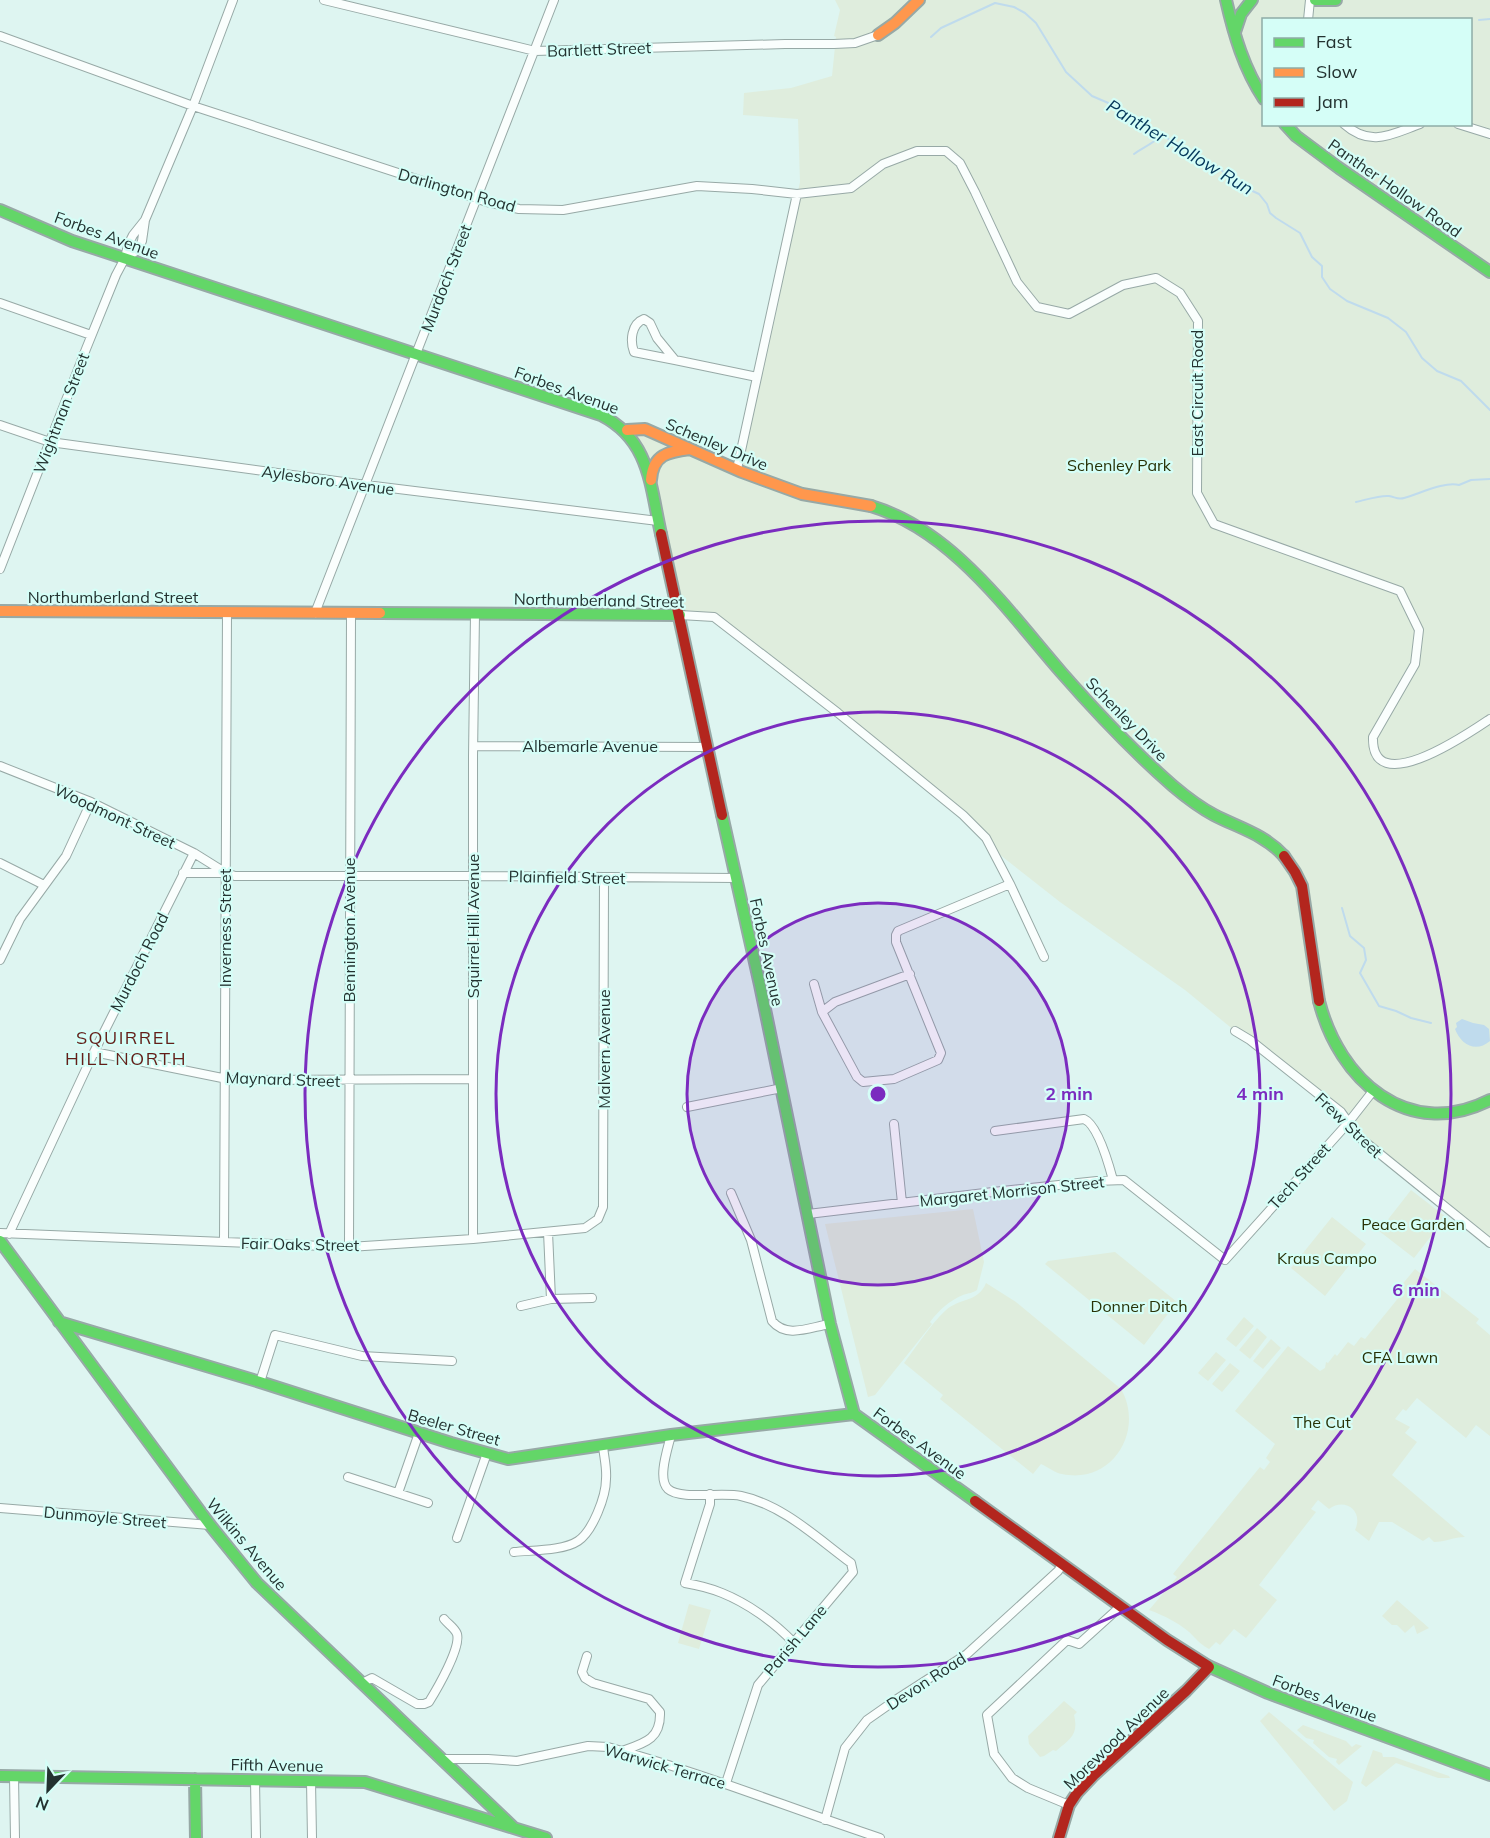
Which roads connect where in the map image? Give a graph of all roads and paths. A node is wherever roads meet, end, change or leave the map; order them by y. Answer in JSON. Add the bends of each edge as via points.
{"nodes":[{"id":1,"x":233,"y":0,"type":"edge"},
{"id":2,"x":324,"y":0,"type":"edge"},
{"id":3,"x":554,"y":0,"type":"edge"},
{"id":4,"x":919,"y":0,"type":"edge"},
{"id":5,"x":1226,"y":0,"type":"edge"},
{"id":6,"x":1252,"y":0,"type":"edge"},
{"id":7,"x":1310,"y":0,"type":"edge"},
{"id":8,"x":1315,"y":0,"type":"edge"},
{"id":9,"x":1336,"y":0,"type":"edge"},
{"id":10,"x":1308,"y":18,"type":"edge"},
{"id":11,"x":878,"y":35,"type":"joint"},
{"id":12,"x":0,"y":36,"type":"edge"},
{"id":13,"x":1235,"y":36,"type":"junction"},
{"id":14,"x":534,"y":51,"type":"junction"},
{"id":15,"x":1262,"y":97,"type":"edge"},
{"id":16,"x":193,"y":106,"type":"junction"},
{"id":17,"x":1287,"y":126,"type":"edge"},
{"id":18,"x":1346,"y":126,"type":"edge"},
{"id":19,"x":1414,"y":126,"type":"edge"},
{"id":20,"x":1464,"y":126,"type":"edge"},
{"id":21,"x":1490,"y":134,"type":"edge"},
{"id":22,"x":797,"y":194,"type":"junction"},
{"id":23,"x":477,"y":199,"type":"junction"},
{"id":24,"x":0,"y":210,"type":"edge"},
{"id":25,"x":125,"y":258,"type":"junction"},
{"id":26,"x":1490,"y":272,"type":"edge"},
{"id":27,"x":0,"y":303,"type":"edge"},
{"id":28,"x":92,"y":335,"type":"junction"},
{"id":29,"x":417,"y":355,"type":"junction"},
{"id":30,"x":675,"y":360,"type":"junction"},
{"id":31,"x":757,"y":377,"type":"junction"},
{"id":32,"x":0,"y":425,"type":"edge"},
{"id":33,"x":627,"y":430,"type":"junction"},
{"id":34,"x":50,"y":442,"type":"junction"},
{"id":35,"x":690,"y":448,"type":"junction"},
{"id":36,"x":737,"y":469,"type":"junction"},
{"id":37,"x":650,"y":484,"type":"junction"},
{"id":38,"x":366,"y":485,"type":"junction"},
{"id":39,"x":658,"y":521,"type":"junction"},
{"id":40,"x":2,"y":559,"type":"edge"},
{"id":41,"x":0,"y":569,"type":"edge"},
{"id":42,"x":0,"y":611,"type":"edge"},
{"id":43,"x":227,"y":613,"type":"junction"},
{"id":44,"x":315,"y":613,"type":"junction"},
{"id":45,"x":351,"y":613,"type":"junction"},
{"id":46,"x":475,"y":614,"type":"junction"},
{"id":47,"x":680,"y":615,"type":"junction"},
{"id":48,"x":1490,"y":719,"type":"edge"},
{"id":49,"x":474,"y":746,"type":"junction"},
{"id":50,"x":706,"y":747,"type":"junction"},
{"id":51,"x":0,"y":766,"type":"edge"},
{"id":52,"x":91,"y":802,"type":"junction"},
{"id":53,"x":194,"y":853,"type":"junction"},
{"id":54,"x":0,"y":863,"type":"edge"},
{"id":55,"x":183,"y":873,"type":"junction"},
{"id":56,"x":226,"y":873,"type":"junction"},
{"id":57,"x":473,"y":876,"type":"junction"},
{"id":58,"x":349,"y":877,"type":"junction"},
{"id":59,"x":604,"y":878,"type":"junction"},
{"id":60,"x":736,"y":878,"type":"junction"},
{"id":61,"x":1010,"y":884,"type":"junction"},
{"id":62,"x":44,"y":885,"type":"junction"},
{"id":63,"x":1044,"y":957,"type":"dead end"},
{"id":64,"x":0,"y":960,"type":"edge"},
{"id":65,"x":910,"y":974,"type":"junction"},
{"id":66,"x":814,"y":984,"type":"dead end"},
{"id":67,"x":822,"y":1012,"type":"junction"},
{"id":68,"x":1235,"y":1031,"type":"dead end"},
{"id":69,"x":94,"y":1052,"type":"junction"},
{"id":70,"x":225,"y":1078,"type":"junction"},
{"id":71,"x":473,"y":1079,"type":"junction"},
{"id":72,"x":349,"y":1080,"type":"junction"},
{"id":73,"x":782,"y":1088,"type":"junction"},
{"id":74,"x":1372,"y":1091,"type":"junction"},
{"id":75,"x":1490,"y":1100,"type":"edge"},
{"id":76,"x":687,"y":1107,"type":"dead end"},
{"id":77,"x":1348,"y":1123,"type":"junction"},
{"id":78,"x":894,"y":1124,"type":"dead end"},
{"id":79,"x":995,"y":1131,"type":"dead end"},
{"id":80,"x":1113,"y":1180,"type":"junction"},
{"id":81,"x":731,"y":1194,"type":"dead end"},
{"id":82,"x":902,"y":1203,"type":"junction"},
{"id":83,"x":808,"y":1214,"type":"junction"},
{"id":84,"x":598,"y":1219,"type":"joint"},
{"id":85,"x":548,"y":1232,"type":"junction"},
{"id":86,"x":0,"y":1233,"type":"edge"},
{"id":87,"x":5,"y":1238,"type":"edge"},
{"id":88,"x":473,"y":1239,"type":"junction"},
{"id":89,"x":224,"y":1242,"type":"junction"},
{"id":90,"x":1490,"y":1243,"type":"edge"},
{"id":91,"x":349,"y":1247,"type":"junction"},
{"id":92,"x":1225,"y":1260,"type":"joint"},
{"id":93,"x":592,"y":1298,"type":"dead end"},
{"id":94,"x":551,"y":1299,"type":"junction"},
{"id":95,"x":521,"y":1306,"type":"dead end"},
{"id":96,"x":59,"y":1322,"type":"junction"},
{"id":97,"x":830,"y":1324,"type":"junction"},
{"id":98,"x":452,"y":1362,"type":"dead end"},
{"id":99,"x":260,"y":1382,"type":"junction"},
{"id":100,"x":854,"y":1414,"type":"junction"},
{"id":101,"x":419,"y":1433,"type":"junction"},
{"id":102,"x":671,"y":1436,"type":"junction"},
{"id":103,"x":603,"y":1446,"type":"junction"},
{"id":104,"x":487,"y":1453,"type":"junction"},
{"id":105,"x":348,"y":1477,"type":"dead end"},
{"id":106,"x":398,"y":1493,"type":"junction"},
{"id":107,"x":710,"y":1494,"type":"junction"},
{"id":108,"x":428,"y":1503,"type":"dead end"},
{"id":109,"x":0,"y":1508,"type":"edge"},
{"id":110,"x":210,"y":1526,"type":"junction"},
{"id":111,"x":457,"y":1538,"type":"dead end"},
{"id":112,"x":514,"y":1552,"type":"dead end"},
{"id":113,"x":1063,"y":1564,"type":"junction"},
{"id":114,"x":1121,"y":1606,"type":"junction"},
{"id":115,"x":444,"y":1619,"type":"dead end"},
{"id":116,"x":793,"y":1642,"type":"junction"},
{"id":117,"x":587,"y":1656,"type":"dead end"},
{"id":118,"x":1209,"y":1667,"type":"junction"},
{"id":119,"x":362,"y":1683,"type":"junction"},
{"id":120,"x":622,"y":1751,"type":"junction"},
{"id":121,"x":443,"y":1759,"type":"junction"},
{"id":122,"x":1490,"y":1775,"type":"edge"},
{"id":123,"x":0,"y":1776,"type":"edge"},
{"id":124,"x":14,"y":1776,"type":"junction"},
{"id":125,"x":195,"y":1779,"type":"junction"},
{"id":126,"x":255,"y":1780,"type":"junction"},
{"id":127,"x":311,"y":1781,"type":"junction"},
{"id":128,"x":726,"y":1783,"type":"junction"},
{"id":129,"x":1069,"y":1805,"type":"junction"},
{"id":130,"x":825,"y":1820,"type":"junction"},
{"id":131,"x":514,"y":1828,"type":"junction"},
{"id":132,"x":15,"y":1838,"type":"edge"},
{"id":133,"x":196,"y":1838,"type":"edge"},
{"id":134,"x":256,"y":1838,"type":"edge"},
{"id":135,"x":312,"y":1838,"type":"edge"},
{"id":136,"x":546,"y":1838,"type":"edge"},
{"id":137,"x":880,"y":1838,"type":"edge"},
{"id":138,"x":1059,"y":1838,"type":"edge"}],
"edges":[{"from":1,"to":16,"type":"street","name":"Wightman Street"},
{"from":2,"to":14,"type":"street","name":"Bartlett Street"},
{"from":3,"to":14,"type":"street","name":"Murdoch Street"},
{"from":4,"to":11,"type":"main road"},
{"from":5,"to":13,"type":"main road"},
{"from":6,"to":13,"type":"main road","via":[[1241,12]]},
{"from":7,"to":10,"type":"street"},
{"from":8,"to":9,"type":"main road"},
{"from":11,"to":14,"type":"street","name":"Bartlett Street","via":[[855,43],[834,44]]},
{"from":12,"to":16,"type":"street","name":"Darlington Road"},
{"from":13,"to":15,"type":"main road"},
{"from":14,"to":23,"type":"street","name":"Murdoch Street"},
{"from":16,"to":23,"type":"street","name":"Darlington Road"},
{"from":16,"to":25,"type":"street","name":"Wightman Street"},
{"from":17,"to":26,"type":"main road","name":"Panther Hollow Road","via":[[1339,168]]},
{"from":18,"to":19,"type":"street","via":[[1369,138]]},
{"from":20,"to":21,"type":"street"},
{"from":22,"to":23,"type":"street","name":"Darlington Road","via":[[697,186],[563,210],[519,209]]},
{"from":22,"to":31,"type":"street"},
{"from":22,"to":48,"type":"street","name":"East Circuit Road","via":[[851,188],[883,164],[917,152],[946,151],[960,163],[1017,282],[1037,307],[1069,314],[1123,285],[1156,278],[1180,292],[1198,321],[1197,493],[1214,524],[1400,591],[1419,630],[1415,664],[1373,737],[1378,756],[1385,763],[1403,764],[1436,751]]},
{"from":23,"to":29,"type":"street","name":"Murdoch Street"},
{"from":24,"to":25,"type":"main road","name":"Forbes Avenue","via":[[72,241]]},
{"from":25,"to":28,"type":"street","name":"Wightman Street"},
{"from":25,"to":29,"type":"main road","name":"Forbes Avenue"},
{"from":27,"to":28,"type":"street"},
{"from":28,"to":34,"type":"street","name":"Wightman Street"},
{"from":29,"to":33,"type":"main road","name":"Forbes Avenue","via":[[601,415]]},
{"from":29,"to":38,"type":"street"},
{"from":30,"to":30,"type":"street","via":[[650,323],[638,321],[631,344],[634,352]]},
{"from":30,"to":31,"type":"street"},
{"from":31,"to":36,"type":"street"},
{"from":32,"to":34,"type":"street","name":"Aylesboro Avenue"},
{"from":33,"to":35,"type":"main road","name":"Schenley Drive","via":[[645,429]]},
{"from":33,"to":37,"type":"main road","name":"Forbes Avenue","via":[[641,451]]},
{"from":34,"to":38,"type":"street","name":"Aylesboro Avenue"},
{"from":34,"to":40,"type":"street","name":"Wightman Street"},
{"from":35,"to":36,"type":"main road","name":"Schenley Drive"},
{"from":35,"to":37,"type":"main road","via":[[660,458],[654,465]]},
{"from":36,"to":74,"type":"main road","name":"Schenley Drive","via":[[811,496],[867,505],[915,525],[938,540],[988,588],[1139,756],[1193,802],[1261,835],[1278,849],[1302,886],[1323,1012],[1351,1067]]},
{"from":37,"to":39,"type":"main road","name":"Forbes Avenue"},
{"from":38,"to":39,"type":"street","name":"Aylesboro Avenue"},
{"from":38,"to":44,"type":"street"},
{"from":39,"to":47,"type":"main road","name":"Forbes Avenue"},
{"from":40,"to":41,"type":"street","name":"Wightman Street"},
{"from":42,"to":43,"type":"main road","name":"Northumberland Street"},
{"from":43,"to":44,"type":"main road","name":"Northumberland Street"},
{"from":43,"to":56,"type":"street","name":"Inverness Street"},
{"from":44,"to":45,"type":"main road","name":"Northumberland Street"},
{"from":45,"to":46,"type":"main road","name":"Northumberland Street"},
{"from":45,"to":58,"type":"street","name":"Bennington Avenue"},
{"from":46,"to":47,"type":"main road","name":"Northumberland Street"},
{"from":46,"to":49,"type":"street","name":"Squirrel Hill Avenue"},
{"from":47,"to":50,"type":"main road","name":"Forbes Avenue"},
{"from":47,"to":61,"type":"street","name":"Northumberland Street","via":[[714,616],[951,804],[986,838]]},
{"from":49,"to":50,"type":"street","name":"Albemarle Avenue"},
{"from":49,"to":57,"type":"street","name":"Squirrel Hill Avenue"},
{"from":50,"to":60,"type":"main road","name":"Forbes Avenue"},
{"from":51,"to":52,"type":"street","name":"Woodmont Street"},
{"from":52,"to":53,"type":"street","name":"Woodmont Street"},
{"from":52,"to":62,"type":"street","via":[[66,856]]},
{"from":53,"to":55,"type":"street","name":"Murdoch Road"},
{"from":53,"to":56,"type":"street","name":"Woodmont Street"},
{"from":54,"to":62,"type":"street"},
{"from":55,"to":56,"type":"street","name":"Plainfield Street"},
{"from":55,"to":69,"type":"street","name":"Murdoch Road"},
{"from":56,"to":58,"type":"street","name":"Plainfield Street"},
{"from":56,"to":70,"type":"street","name":"Inverness Street"},
{"from":57,"to":58,"type":"street","name":"Plainfield Street"},
{"from":57,"to":59,"type":"street","name":"Plainfield Street"},
{"from":57,"to":71,"type":"street","name":"Squirrel Hill Avenue"},
{"from":58,"to":72,"type":"street","name":"Bennington Avenue"},
{"from":59,"to":60,"type":"street","name":"Plainfield Street"},
{"from":59,"to":84,"type":"street","name":"Malvern Avenue","via":[[603,1207]]},
{"from":60,"to":73,"type":"main road","name":"Forbes Avenue"},
{"from":61,"to":63,"type":"street","name":"Northumberland Street"},
{"from":61,"to":65,"type":"street","via":[[898,931],[896,942]]},
{"from":62,"to":64,"type":"street","via":[[20,919]]},
{"from":65,"to":67,"type":"street","via":[[835,1002]]},
{"from":65,"to":67,"type":"street","via":[[941,1053],[938,1060],[894,1079],[863,1082],[857,1077]]},
{"from":66,"to":67,"type":"street"},
{"from":68,"to":77,"type":"street","name":"Frew Street","via":[[1341,1112]]},
{"from":69,"to":70,"type":"street","name":"Maynard Street"},
{"from":69,"to":87,"type":"street","name":"Murdoch Road"},
{"from":70,"to":72,"type":"street","name":"Maynard Street"},
{"from":70,"to":89,"type":"street","name":"Inverness Street"},
{"from":71,"to":72,"type":"street","name":"Maynard Street"},
{"from":71,"to":88,"type":"street","name":"Squirrel Hill Avenue"},
{"from":72,"to":91,"type":"street","name":"Bennington Avenue"},
{"from":73,"to":76,"type":"street"},
{"from":73,"to":83,"type":"main road","name":"Forbes Avenue"},
{"from":74,"to":75,"type":"main road","name":"Schenley Drive","via":[[1398,1107],[1427,1114],[1461,1112]]},
{"from":74,"to":77,"type":"street","name":"Tech Street"},
{"from":77,"to":90,"type":"street","name":"Frew Street","via":[[1359,1137]]},
{"from":77,"to":92,"type":"street","name":"Tech Street"},
{"from":78,"to":82,"type":"street"},
{"from":79,"to":80,"type":"street","via":[[1089,1121]]},
{"from":80,"to":82,"type":"street","name":"Margaret Morrison Street"},
{"from":80,"to":92,"type":"street","name":"Margaret Morrison Street","via":[[1124,1180]]},
{"from":81,"to":97,"type":"street","via":[[751,1240],[772,1321],[792,1332]]},
{"from":82,"to":83,"type":"street","name":"Margaret Morrison Street"},
{"from":83,"to":97,"type":"main road","name":"Forbes Avenue"},
{"from":84,"to":85,"type":"street","name":"Fair Oaks Street","via":[[585,1228]]},
{"from":85,"to":88,"type":"street","name":"Fair Oaks Street"},
{"from":85,"to":94,"type":"street"},
{"from":86,"to":87,"type":"street","name":"Fair Oaks Street"},
{"from":87,"to":89,"type":"street","name":"Fair Oaks Street"},
{"from":87,"to":96,"type":"main road","name":"Wilkins Avenue"},
{"from":88,"to":91,"type":"street","name":"Fair Oaks Street"},
{"from":89,"to":91,"type":"street","name":"Fair Oaks Street"},
{"from":93,"to":94,"type":"street"},
{"from":94,"to":95,"type":"street"},
{"from":96,"to":99,"type":"main road","name":"Beeler Street"},
{"from":96,"to":110,"type":"main road","name":"Wilkins Avenue"},
{"from":97,"to":100,"type":"main road","name":"Forbes Avenue"},
{"from":98,"to":99,"type":"street","via":[[362,1356],[275,1335]]},
{"from":99,"to":101,"type":"main road","name":"Beeler Street"},
{"from":100,"to":102,"type":"main road","name":"Beeler Street"},
{"from":100,"to":113,"type":"main road","name":"Forbes Avenue"},
{"from":101,"to":104,"type":"main road","name":"Beeler Street"},
{"from":101,"to":106,"type":"street"},
{"from":102,"to":103,"type":"main road","name":"Beeler Street"},
{"from":102,"to":107,"type":"street","via":[[663,1471],[667,1488],[678,1494]]},
{"from":103,"to":104,"type":"main road","name":"Beeler Street","via":[[508,1459]]},
{"from":103,"to":112,"type":"street","via":[[605,1489],[594,1523],[579,1541]]},
{"from":104,"to":111,"type":"street"},
{"from":105,"to":106,"type":"street"},
{"from":106,"to":108,"type":"street"},
{"from":107,"to":116,"type":"street","via":[[685,1583],[739,1601]]},
{"from":107,"to":116,"type":"street","name":"Parish Lane","via":[[738,1495],[780,1511],[851,1563],[853,1572]]},
{"from":109,"to":110,"type":"street","name":"Dunmoyle Street"},
{"from":110,"to":119,"type":"main road","name":"Wilkins Avenue","via":[[257,1584]]},
{"from":113,"to":114,"type":"main road","name":"Forbes Avenue"},
{"from":113,"to":130,"type":"street","name":"Devon Road","via":[[967,1654],[867,1720],[845,1748]]},
{"from":114,"to":118,"type":"main road","name":"Forbes Avenue"},
{"from":114,"to":129,"type":"street","via":[[1079,1644],[1067,1640],[987,1715],[994,1754],[1012,1778]]},
{"from":115,"to":119,"type":"street","via":[[454,1630],[457,1642],[429,1702],[417,1704],[372,1678]]},
{"from":116,"to":128,"type":"street","name":"Parish Lane","via":[[758,1685]]},
{"from":117,"to":120,"type":"street","via":[[582,1672],[585,1678],[649,1699],[660,1712],[656,1733],[642,1744]]},
{"from":118,"to":122,"type":"main road","name":"Forbes Avenue","via":[[1268,1693]]},
{"from":118,"to":129,"type":"main road","name":"Morewood Avenue","via":[[1094,1776]]},
{"from":119,"to":121,"type":"main road","name":"Wilkins Avenue"},
{"from":120,"to":121,"type":"street","name":"Warwick Terrace","via":[[588,1746],[517,1761]]},
{"from":120,"to":128,"type":"street","name":"Warwick Terrace"},
{"from":121,"to":131,"type":"main road","name":"Wilkins Avenue"},
{"from":123,"to":124,"type":"main road","name":"Fifth Avenue"},
{"from":124,"to":125,"type":"main road","name":"Fifth Avenue"},
{"from":124,"to":132,"type":"street"},
{"from":125,"to":126,"type":"main road","name":"Fifth Avenue"},
{"from":125,"to":133,"type":"main road"},
{"from":126,"to":127,"type":"main road","name":"Fifth Avenue"},
{"from":126,"to":134,"type":"street"},
{"from":127,"to":131,"type":"main road","name":"Fifth Avenue","via":[[364,1782]]},
{"from":127,"to":135,"type":"street"},
{"from":128,"to":130,"type":"street","name":"Warwick Terrace"},
{"from":129,"to":138,"type":"main road","name":"Morewood Avenue"},
{"from":130,"to":137,"type":"street","name":"Warwick Terrace"},
{"from":131,"to":136,"type":"main road","name":"Fifth Avenue"}]}
